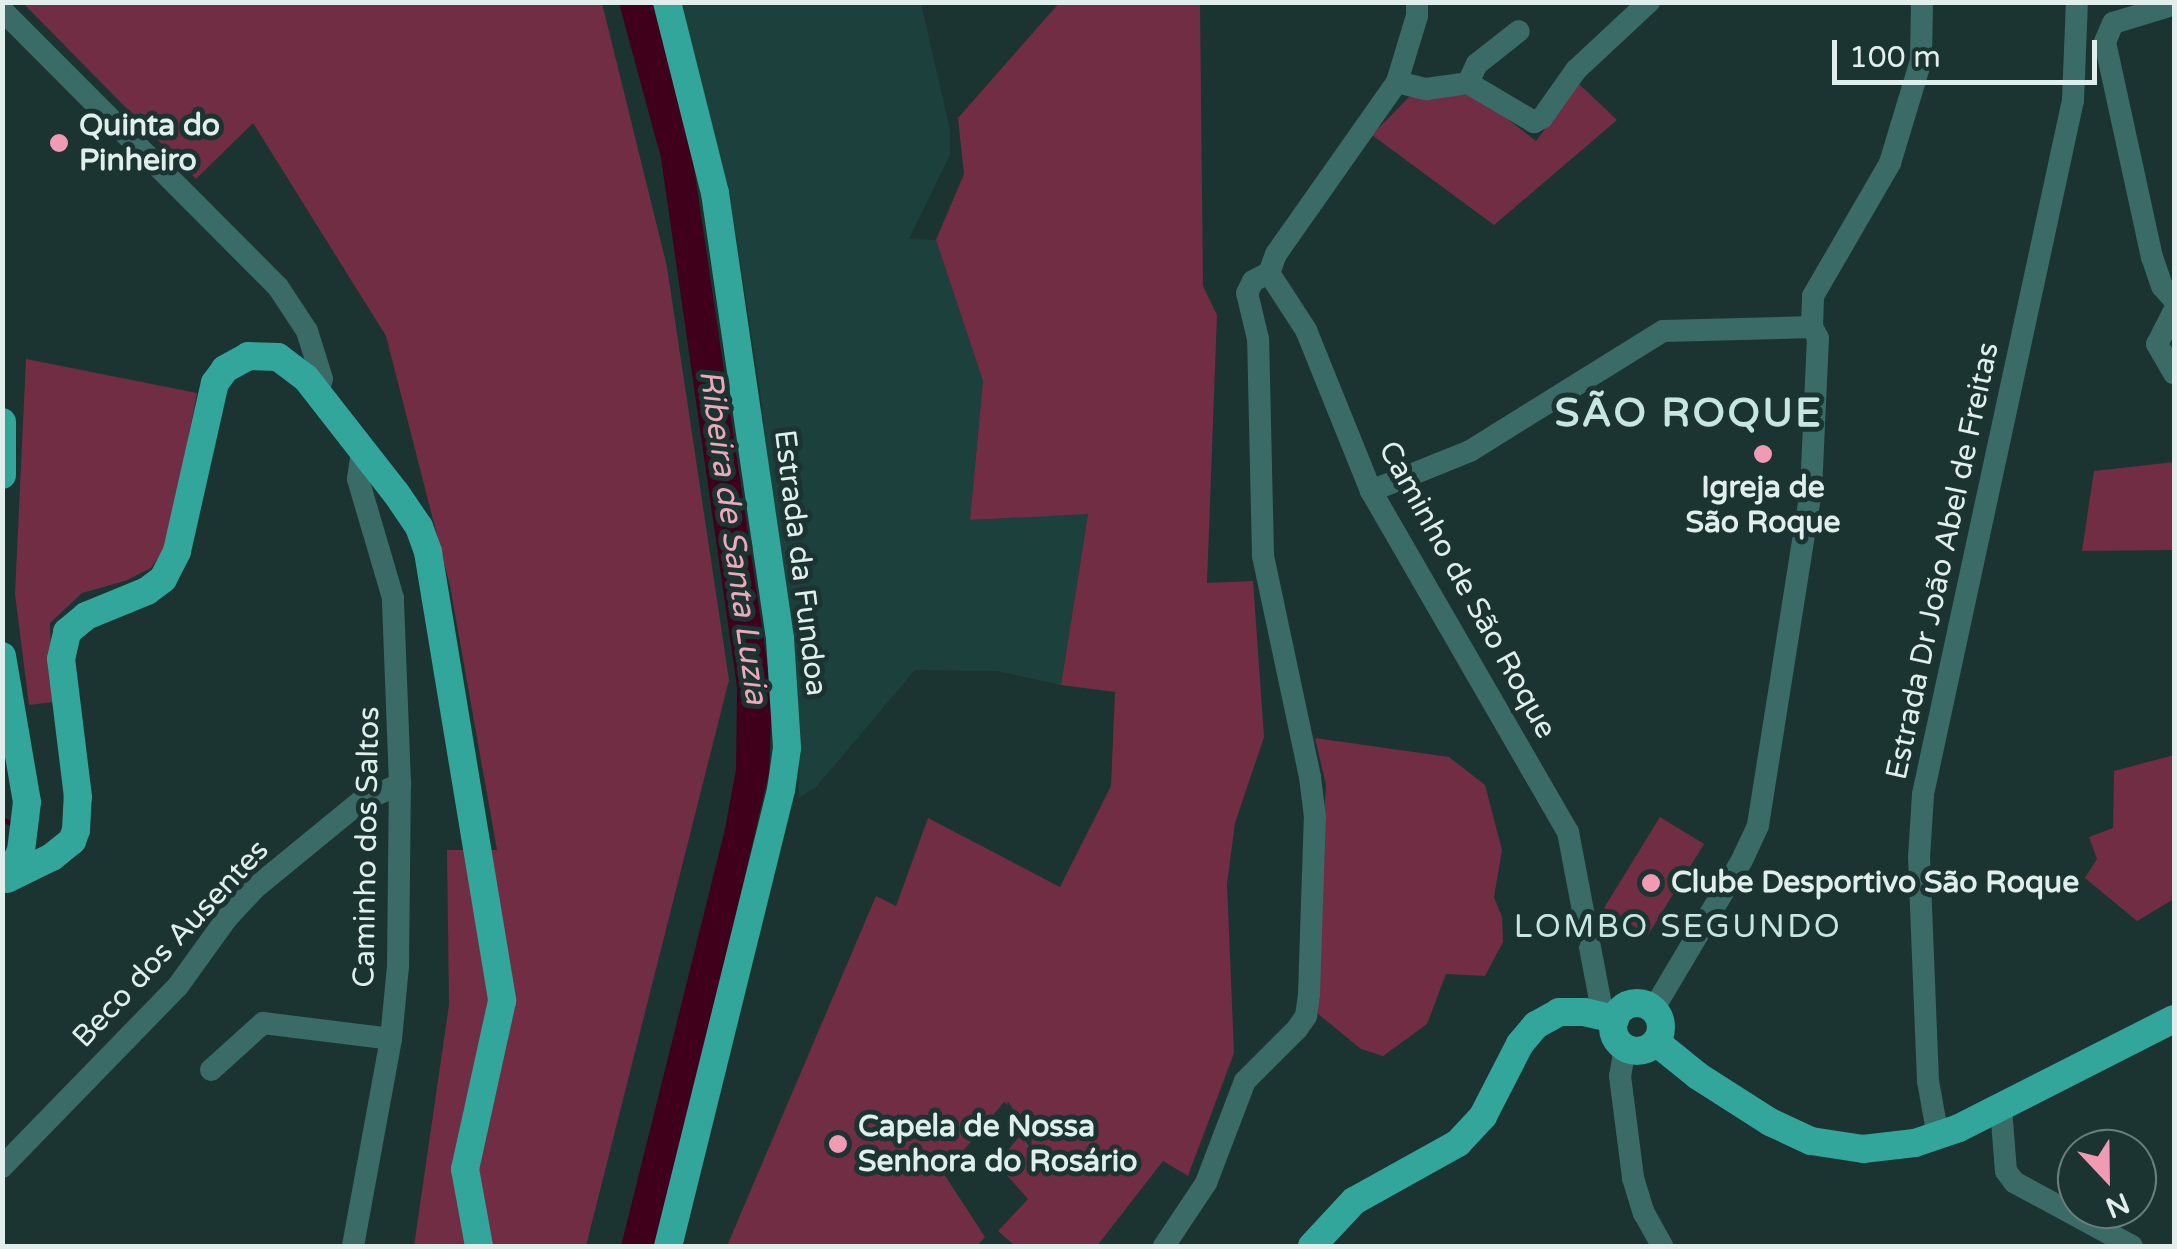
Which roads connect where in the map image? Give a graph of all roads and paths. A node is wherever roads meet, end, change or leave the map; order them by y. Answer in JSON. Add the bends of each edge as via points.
{"nodes":[{"id":1,"x":667,"y":2,"type":"edge"},
{"id":2,"x":1416,"y":2,"type":"edge"},
{"id":3,"x":1649,"y":2,"type":"edge"},
{"id":4,"x":1922,"y":2,"type":"edge"},
{"id":5,"x":2077,"y":2,"type":"edge"},
{"id":6,"x":2166,"y":7,"type":"dead end"},
{"id":7,"x":2,"y":10,"type":"edge"},
{"id":8,"x":1519,"y":31,"type":"dead end"},
{"id":9,"x":1398,"y":82,"type":"junction"},
{"id":10,"x":1468,"y":82,"type":"junction"},
{"id":11,"x":1268,"y":272,"type":"junction"},
{"id":12,"x":2174,"y":300,"type":"edge"},
{"id":13,"x":2174,"y":311,"type":"edge"},
{"id":14,"x":1812,"y":327,"type":"junction"},
{"id":15,"x":2174,"y":373,"type":"edge"},
{"id":16,"x":318,"y":393,"type":"junction"},
{"id":17,"x":2,"y":422,"type":"edge"},
{"id":18,"x":362,"y":450,"type":"junction"},
{"id":19,"x":2,"y":475,"type":"edge"},
{"id":20,"x":1371,"y":491,"type":"junction"},
{"id":21,"x":2,"y":656,"type":"edge"},
{"id":22,"x":400,"y":784,"type":"junction"},
{"id":23,"x":13,"y":831,"type":"edge"},
{"id":24,"x":4,"y":882,"type":"edge"},
{"id":25,"x":1653,"y":1010,"type":"junction"},
{"id":26,"x":1609,"y":1018,"type":"junction"},
{"id":27,"x":2174,"y":1019,"type":"edge"},
{"id":28,"x":391,"y":1039,"type":"junction"},
{"id":29,"x":1656,"y":1042,"type":"junction"},
{"id":30,"x":1626,"y":1048,"type":"junction"},
{"id":31,"x":210,"y":1070,"type":"dead end"},
{"id":32,"x":2000,"y":1108,"type":"junction"},
{"id":33,"x":1938,"y":1136,"type":"junction"},
{"id":34,"x":2,"y":1167,"type":"edge"},
{"id":35,"x":354,"y":1246,"type":"edge"},
{"id":36,"x":479,"y":1246,"type":"edge"},
{"id":37,"x":668,"y":1246,"type":"edge"},
{"id":38,"x":1164,"y":1246,"type":"edge"},
{"id":39,"x":1312,"y":1246,"type":"edge"},
{"id":40,"x":1662,"y":1246,"type":"edge"},
{"id":41,"x":2132,"y":1246,"type":"edge"}],
"edges":[{"from":1,"to":37,"type":"main road","name":"Estrada da Fundoa","via":[[718,211],[780,639],[787,748]]},
{"from":2,"to":9,"type":"street"},
{"from":3,"to":10,"type":"street","via":[[1576,70],[1534,122]]},
{"from":4,"to":14,"type":"street","via":[[1921,60],[1890,163],[1814,294]]},
{"from":5,"to":33,"type":"street","name":"Estrada Dr João Abel de Freitas","via":[[2073,100],[1923,794],[1919,858],[1928,1080]]},
{"from":6,"to":12,"type":"street","via":[[2121,19],[2106,42],[2152,257]]},
{"from":7,"to":16,"type":"street","via":[[278,287],[307,331],[322,379]]},
{"from":8,"to":10,"type":"street","via":[[1478,64]]},
{"from":9,"to":10,"type":"street","via":[[1426,89]]},
{"from":9,"to":11,"type":"street"},
{"from":11,"to":20,"type":"street","name":"Caminho de São Roque","via":[[1306,330]]},
{"from":11,"to":38,"type":"street","via":[[1247,293],[1258,338],[1263,555],[1314,817],[1310,994],[1297,1029],[1245,1081],[1206,1183]]},
{"from":13,"to":15,"type":"street","via":[[2157,344]]},
{"from":14,"to":20,"type":"street","via":[[1663,332],[1470,452]]},
{"from":14,"to":25,"type":"street","via":[[1818,338],[1810,491],[1758,825]]},
{"from":16,"to":18,"type":"main road"},
{"from":16,"to":24,"type":"main road","via":[[278,357],[248,356],[215,383],[171,567],[147,592],[75,623],[63,646],[79,818],[72,841]]},
{"from":17,"to":19,"type":"main road"},
{"from":18,"to":22,"type":"street","name":"Caminho dos Saltos","via":[[358,479],[394,598]]},
{"from":18,"to":36,"type":"main road","via":[[419,527],[428,552],[495,951],[502,1000],[465,1169]]},
{"from":20,"to":26,"type":"street","name":"Caminho de São Roque","via":[[1568,832]]},
{"from":21,"to":23,"type":"main road","via":[[27,802]]},
{"from":22,"to":28,"type":"street","name":"Caminho dos Saltos"},
{"from":22,"to":34,"type":"street","name":"Beco dos Ausentes","via":[[360,802],[255,888],[178,986]]},
{"from":23,"to":24,"type":"main road"},
{"from":25,"to":26,"type":"main road","via":[[1632,1004]]},
{"from":25,"to":29,"type":"main road","via":[[1661,1025]]},
{"from":26,"to":30,"type":"main road"},
{"from":26,"to":39,"type":"main road","via":[[1559,1012],[1536,1025],[1492,1104],[1458,1143],[1354,1201]]},
{"from":27,"to":32,"type":"main road"},
{"from":28,"to":31,"type":"street","via":[[264,1022]]},
{"from":28,"to":35,"type":"street","name":"Caminho dos Saltos"},
{"from":29,"to":30,"type":"main road","via":[[1638,1051]]},
{"from":29,"to":33,"type":"main road","via":[[1770,1122],[1811,1141],[1863,1149]]},
{"from":30,"to":40,"type":"street","via":[[1620,1076],[1634,1178]]},
{"from":32,"to":33,"type":"main road"},
{"from":32,"to":41,"type":"street","via":[[2006,1170],[2024,1188]]}]}
